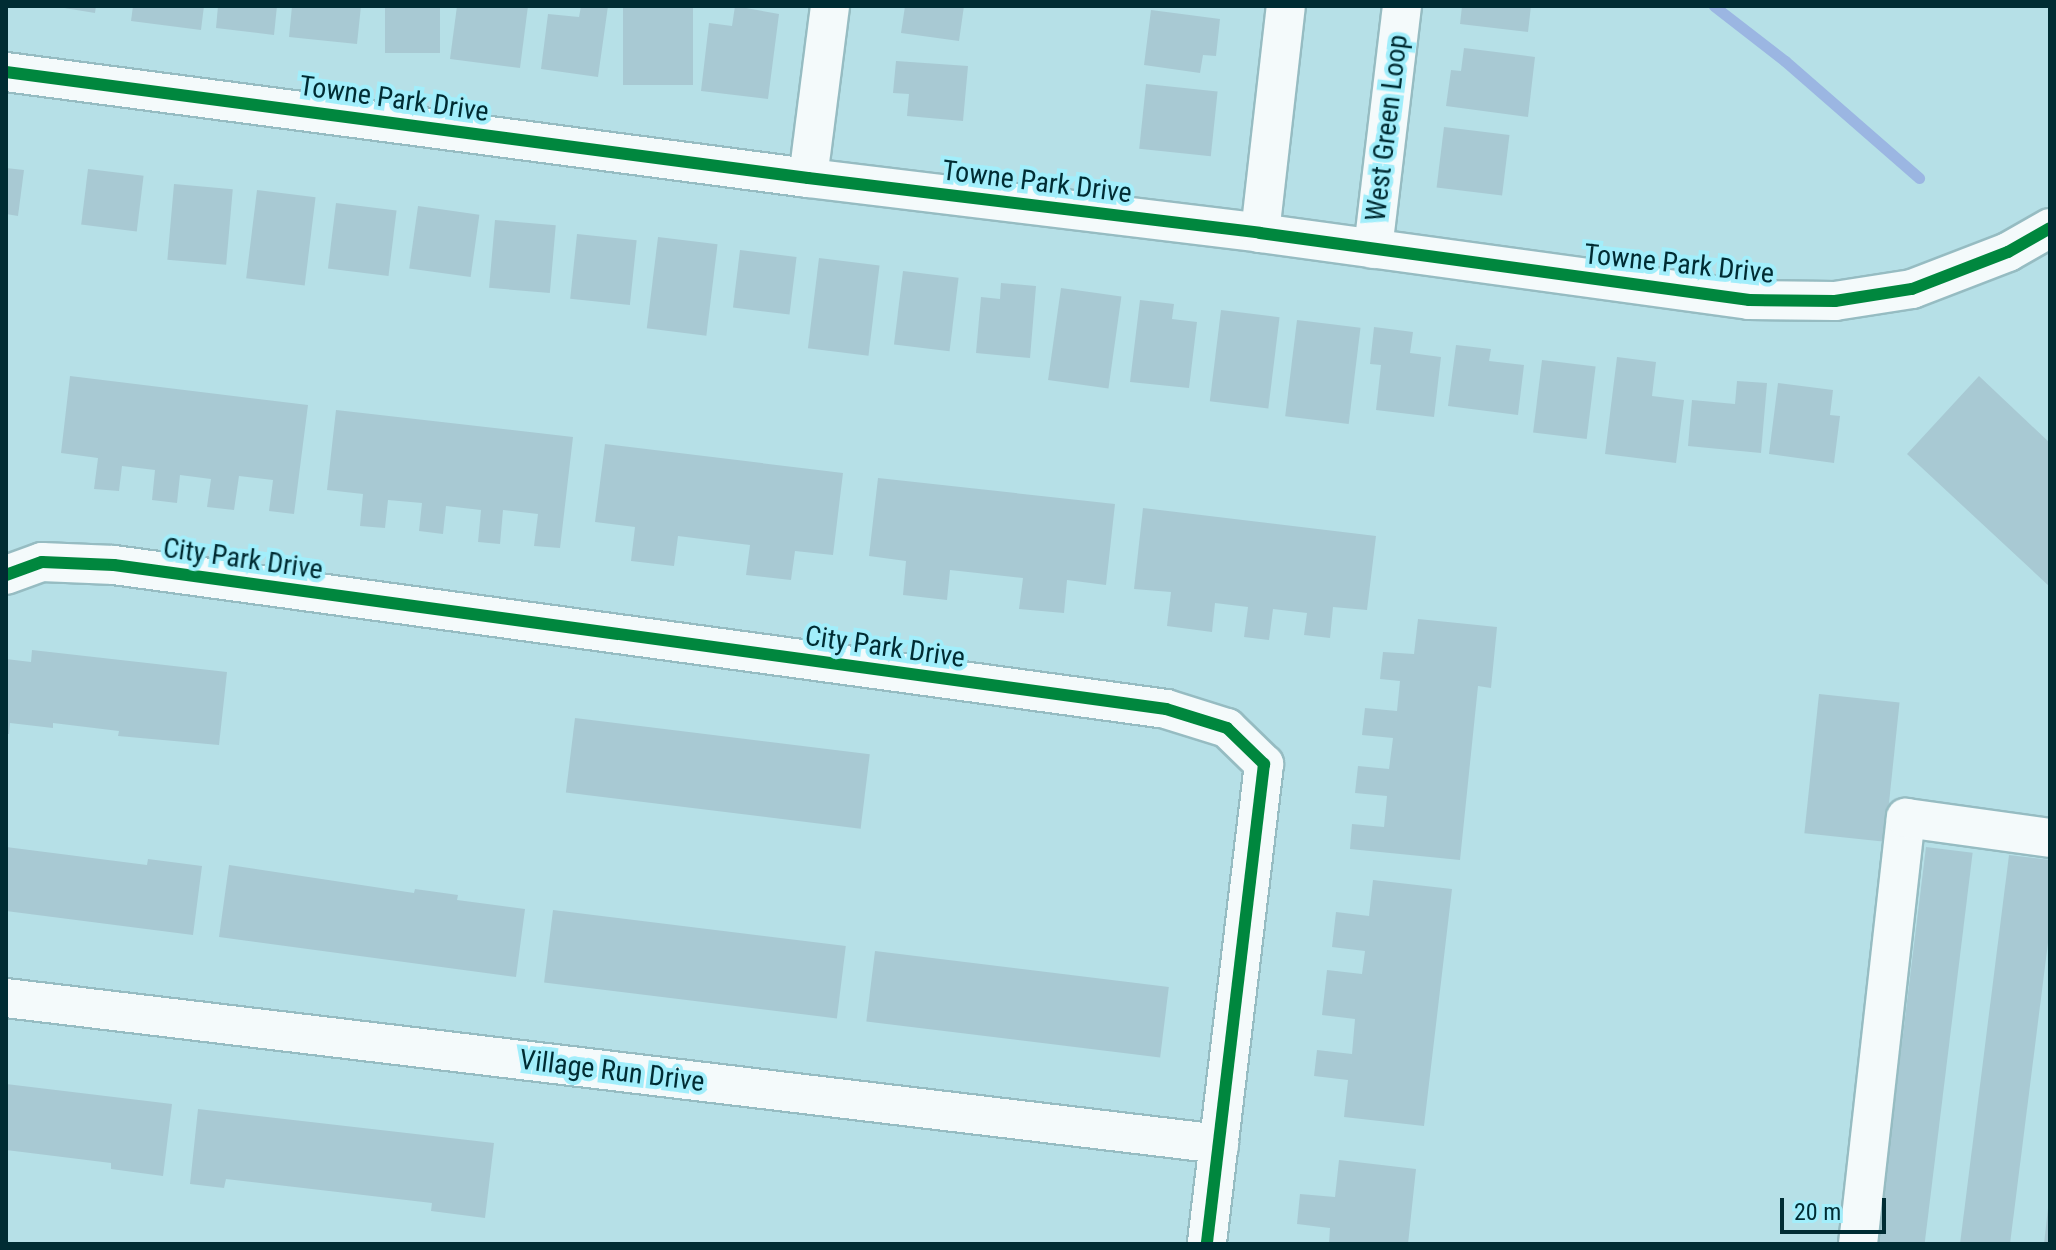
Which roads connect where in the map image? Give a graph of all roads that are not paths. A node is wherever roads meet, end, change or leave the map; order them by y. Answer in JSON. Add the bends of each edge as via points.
{"nodes":[{"id":1,"x":830,"y":6,"type":"edge"},
{"id":2,"x":1286,"y":6,"type":"edge"},
{"id":3,"x":1402,"y":6,"type":"edge"},
{"id":4,"x":6,"y":72,"type":"edge"},
{"id":5,"x":808,"y":178,"type":"junction"},
{"id":6,"x":2050,"y":228,"type":"edge"},
{"id":7,"x":1260,"y":233,"type":"junction"},
{"id":8,"x":1373,"y":249,"type":"junction"},
{"id":9,"x":6,"y":575,"type":"edge"},
{"id":10,"x":2050,"y":838,"type":"edge"},
{"id":11,"x":6,"y":998,"type":"edge"},
{"id":12,"x":1219,"y":1144,"type":"junction"},
{"id":13,"x":1207,"y":1244,"type":"edge"},
{"id":14,"x":1858,"y":1244,"type":"edge"}],
"edges":[{"from":1,"to":5,"type":"street"},
{"from":2,"to":7,"type":"street"},
{"from":3,"to":8,"type":"street","name":"West Green Loop"},
{"from":4,"to":5,"type":"street","name":"Towne Park Drive"},
{"from":5,"to":7,"type":"street","name":"Towne Park Drive"},
{"from":6,"to":8,"type":"street","name":"Towne Park Drive","via":[[2008,252],[1912,289],[1835,301],[1749,300]]},
{"from":7,"to":8,"type":"street","name":"Towne Park Drive"},
{"from":9,"to":12,"type":"street","name":"City Park Drive","via":[[42,562],[114,565],[1166,709],[1227,728],[1264,764]]},
{"from":10,"to":14,"type":"street","via":[[1906,818]]},
{"from":11,"to":12,"type":"street","name":"Village Run Drive"},
{"from":12,"to":13,"type":"street","name":"City Park Drive"}]}
